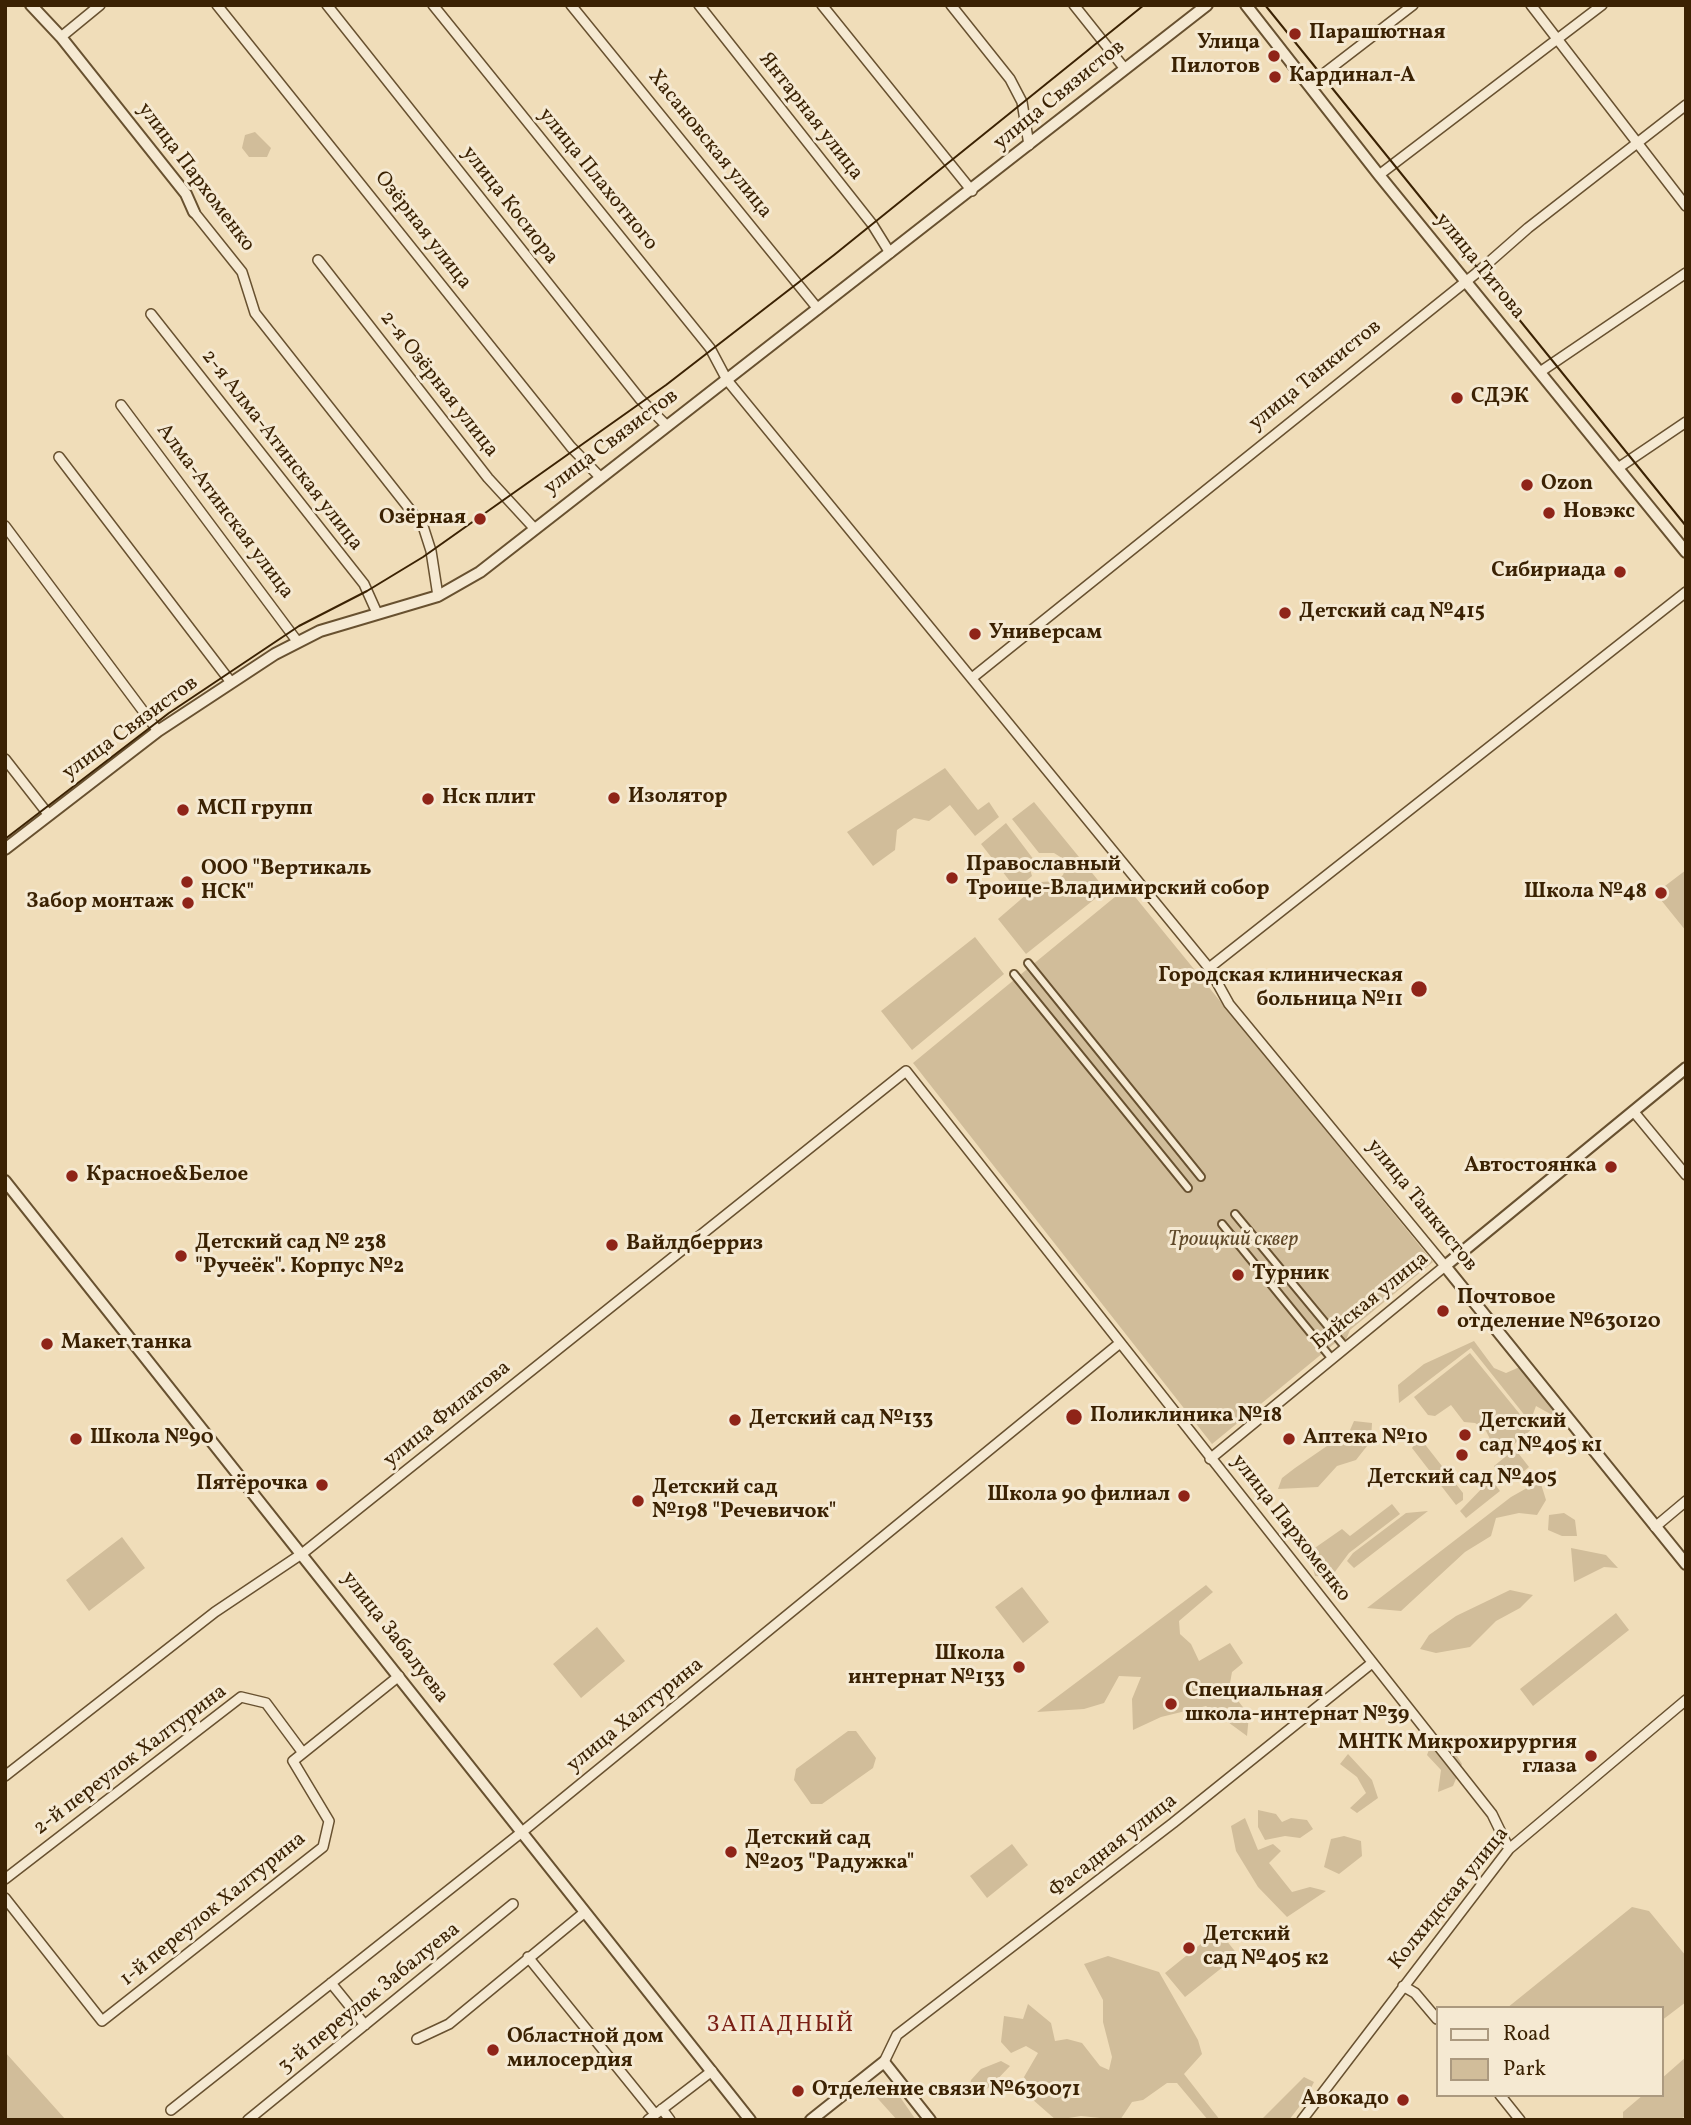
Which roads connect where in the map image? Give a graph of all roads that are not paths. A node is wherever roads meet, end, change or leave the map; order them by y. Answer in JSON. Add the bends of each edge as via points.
{"nodes":[{"id":1,"x":31,"y":5,"type":"edge"},
{"id":2,"x":100,"y":5,"type":"edge"},
{"id":3,"x":217,"y":5,"type":"edge"},
{"id":4,"x":327,"y":5,"type":"edge"},
{"id":5,"x":433,"y":5,"type":"edge"},
{"id":6,"x":572,"y":5,"type":"edge"},
{"id":7,"x":699,"y":5,"type":"edge"},
{"id":8,"x":822,"y":5,"type":"edge"},
{"id":9,"x":951,"y":5,"type":"edge"},
{"id":10,"x":1074,"y":5,"type":"edge"},
{"id":11,"x":1207,"y":5,"type":"edge"},
{"id":12,"x":1246,"y":5,"type":"edge"},
{"id":13,"x":1412,"y":5,"type":"edge"},
{"id":14,"x":1531,"y":5,"type":"edge"},
{"id":15,"x":1602,"y":5,"type":"edge"},
{"id":16,"x":61,"y":37,"type":"junction"},
{"id":17,"x":1558,"y":41,"type":"junction"},
{"id":18,"x":1125,"y":69,"type":"junction"},
{"id":19,"x":1309,"y":85,"type":"junction"},
{"id":20,"x":1686,"y":104,"type":"edge"},
{"id":21,"x":1636,"y":143,"type":"junction"},
{"id":22,"x":1030,"y":145,"type":"junction"},
{"id":23,"x":1379,"y":176,"type":"junction"},
{"id":24,"x":972,"y":191,"type":"junction"},
{"id":25,"x":1686,"y":206,"type":"edge"},
{"id":26,"x":194,"y":212,"type":"joint"},
{"id":27,"x":890,"y":253,"type":"junction"},
{"id":28,"x":318,"y":260,"type":"dead end"},
{"id":29,"x":1686,"y":273,"type":"edge"},
{"id":30,"x":1465,"y":280,"type":"junction"},
{"id":31,"x":818,"y":309,"type":"junction"},
{"id":32,"x":151,"y":314,"type":"dead end"},
{"id":33,"x":1540,"y":372,"type":"junction"},
{"id":34,"x":727,"y":380,"type":"junction"},
{"id":35,"x":121,"y":405,"type":"dead end"},
{"id":36,"x":1686,"y":422,"type":"edge"},
{"id":37,"x":667,"y":426,"type":"junction"},
{"id":38,"x":59,"y":457,"type":"dead end"},
{"id":39,"x":1618,"y":468,"type":"junction"},
{"id":40,"x":600,"y":477,"type":"junction"},
{"id":41,"x":5,"y":526,"type":"edge"},
{"id":42,"x":534,"y":528,"type":"junction"},
{"id":43,"x":1686,"y":552,"type":"edge"},
{"id":44,"x":1686,"y":592,"type":"edge"},
{"id":45,"x":438,"y":596,"type":"junction"},
{"id":46,"x":377,"y":613,"type":"junction"},
{"id":47,"x":298,"y":641,"type":"junction"},
{"id":48,"x":972,"y":678,"type":"junction"},
{"id":49,"x":230,"y":681,"type":"junction"},
{"id":50,"x":158,"y":731,"type":"junction"},
{"id":51,"x":5,"y":759,"type":"edge"},
{"id":52,"x":48,"y":814,"type":"junction"},
{"id":53,"x":5,"y":849,"type":"edge"},
{"id":54,"x":1028,"y":963,"type":"dead end"},
{"id":55,"x":1209,"y":968,"type":"junction"},
{"id":56,"x":1014,"y":974,"type":"dead end"},
{"id":57,"x":1686,"y":1068,"type":"edge"},
{"id":58,"x":905,"y":1071,"type":"joint"},
{"id":59,"x":1634,"y":1112,"type":"junction"},
{"id":60,"x":1686,"y":1175,"type":"edge"},
{"id":61,"x":1201,"y":1177,"type":"dead end"},
{"id":62,"x":5,"y":1181,"type":"edge"},
{"id":63,"x":1188,"y":1188,"type":"dead end"},
{"id":64,"x":1235,"y":1214,"type":"dead end"},
{"id":65,"x":1222,"y":1224,"type":"dead end"},
{"id":66,"x":1445,"y":1266,"type":"junction"},
{"id":67,"x":1120,"y":1343,"type":"junction"},
{"id":68,"x":1346,"y":1348,"type":"junction"},
{"id":69,"x":1332,"y":1359,"type":"junction"},
{"id":70,"x":1210,"y":1458,"type":"junction"},
{"id":71,"x":1686,"y":1501,"type":"edge"},
{"id":72,"x":1656,"y":1527,"type":"junction"},
{"id":73,"x":303,"y":1553,"type":"junction"},
{"id":74,"x":1686,"y":1564,"type":"edge"},
{"id":75,"x":1372,"y":1663,"type":"junction"},
{"id":76,"x":399,"y":1676,"type":"junction"},
{"id":77,"x":1686,"y":1700,"type":"edge"},
{"id":78,"x":303,"y":1753,"type":"junction"},
{"id":79,"x":5,"y":1776,"type":"edge"},
{"id":80,"x":522,"y":1832,"type":"junction"},
{"id":81,"x":1508,"y":1849,"type":"junction"},
{"id":82,"x":5,"y":1879,"type":"edge"},
{"id":83,"x":5,"y":1898,"type":"edge"},
{"id":84,"x":513,"y":1905,"type":"dead end"},
{"id":85,"x":585,"y":1912,"type":"junction"},
{"id":86,"x":528,"y":1957,"type":"junction"},
{"id":87,"x":331,"y":1983,"type":"junction"},
{"id":88,"x":1403,"y":1986,"type":"junction"},
{"id":89,"x":1436,"y":2018,"type":"edge"},
{"id":90,"x":365,"y":2025,"type":"junction"},
{"id":91,"x":418,"y":2039,"type":"dead end"},
{"id":92,"x":884,"y":2062,"type":"junction"},
{"id":93,"x":712,"y":2071,"type":"junction"},
{"id":94,"x":1502,"y":2097,"type":"edge"},
{"id":95,"x":171,"y":2110,"type":"dead end"},
{"id":96,"x":655,"y":2114,"type":"edge"},
{"id":97,"x":248,"y":2120,"type":"edge"},
{"id":98,"x":670,"y":2120,"type":"edge"},
{"id":99,"x":750,"y":2120,"type":"edge"},
{"id":100,"x":811,"y":2120,"type":"edge"},
{"id":101,"x":930,"y":2120,"type":"edge"},
{"id":102,"x":1302,"y":2120,"type":"edge"},
{"id":103,"x":1520,"y":2120,"type":"edge"}],
"edges":[{"from":1,"to":16,"type":"street","name":"улица Пархоменко"},
{"from":2,"to":16,"type":"street"},
{"from":3,"to":40,"type":"street","name":"Озёрная улица","via":[[571,447]]},
{"from":4,"to":37,"type":"street","name":"улица Косиора","via":[[640,399]]},
{"from":5,"to":34,"type":"street","name":"улица Плахотного","via":[[710,348]]},
{"from":6,"to":31,"type":"street","name":"Хасановская улица"},
{"from":7,"to":27,"type":"street","name":"Янтарная улица"},
{"from":8,"to":24,"type":"street"},
{"from":9,"to":22,"type":"street","via":[[1010,79],[1022,102]]},
{"from":10,"to":18,"type":"street"},
{"from":11,"to":18,"type":"street","name":"улица Связистов"},
{"from":12,"to":19,"type":"street","name":"улица Титова"},
{"from":13,"to":19,"type":"street"},
{"from":14,"to":17,"type":"street"},
{"from":15,"to":17,"type":"street"},
{"from":16,"to":26,"type":"street","name":"улица Пархоменко","via":[[186,194]]},
{"from":17,"to":21,"type":"street"},
{"from":17,"to":23,"type":"street"},
{"from":18,"to":22,"type":"street","name":"улица Связистов"},
{"from":19,"to":23,"type":"street","name":"улица Титова"},
{"from":20,"to":21,"type":"street","name":"улица Танкистов"},
{"from":21,"to":25,"type":"street"},
{"from":21,"to":30,"type":"street","name":"улица Танкистов"},
{"from":22,"to":24,"type":"street","name":"улица Связистов"},
{"from":23,"to":30,"type":"street","name":"улица Титова"},
{"from":24,"to":27,"type":"street","name":"улица Связистов"},
{"from":26,"to":45,"type":"street","name":"улица Пархоменко","via":[[242,272],[255,313],[423,526]]},
{"from":27,"to":31,"type":"street","name":"улица Связистов"},
{"from":28,"to":42,"type":"street","name":"2-я Озёрная улица","via":[[488,478]]},
{"from":29,"to":33,"type":"street"},
{"from":30,"to":33,"type":"street","name":"улица Титова"},
{"from":30,"to":48,"type":"street","name":"улица Танкистов"},
{"from":31,"to":34,"type":"street","name":"улица Связистов"},
{"from":32,"to":46,"type":"street","name":"2-я Алма-Атинская улица","via":[[364,584]]},
{"from":33,"to":39,"type":"street","name":"улица Титова"},
{"from":34,"to":37,"type":"street","name":"улица Связистов"},
{"from":34,"to":48,"type":"street","name":"улица Танкистов"},
{"from":35,"to":47,"type":"street","name":"Алма-Атинская улица"},
{"from":36,"to":39,"type":"street"},
{"from":37,"to":40,"type":"street","name":"улица Связистов"},
{"from":38,"to":49,"type":"street"},
{"from":39,"to":43,"type":"street","name":"улица Титова"},
{"from":40,"to":42,"type":"street","name":"улица Связистов"},
{"from":41,"to":50,"type":"street"},
{"from":42,"to":45,"type":"street","name":"улица Связистов","via":[[480,572]]},
{"from":44,"to":55,"type":"street"},
{"from":45,"to":46,"type":"street","name":"улица Связистов"},
{"from":46,"to":47,"type":"street","name":"улица Связистов"},
{"from":47,"to":49,"type":"street","name":"улица Связистов"},
{"from":48,"to":55,"type":"street","name":"улица Танкистов"},
{"from":49,"to":50,"type":"street","name":"улица Связистов"},
{"from":50,"to":52,"type":"street","name":"улица Связистов"},
{"from":51,"to":52,"type":"street"},
{"from":52,"to":53,"type":"street","name":"улица Связистов"},
{"from":54,"to":61,"type":"street"},
{"from":55,"to":66,"type":"street","name":"улица Танкистов","via":[[1229,1004]]},
{"from":56,"to":63,"type":"street"},
{"from":57,"to":59,"type":"street","name":"Бийская улица"},
{"from":58,"to":67,"type":"street","name":"улица Пархоменко"},
{"from":58,"to":73,"type":"street","name":"улица Филатова"},
{"from":59,"to":60,"type":"street"},
{"from":59,"to":66,"type":"street","name":"Бийская улица"},
{"from":62,"to":73,"type":"street","name":"улица Забалуева"},
{"from":64,"to":68,"type":"street"},
{"from":65,"to":69,"type":"street"},
{"from":66,"to":68,"type":"street","name":"Бийская улица"},
{"from":66,"to":72,"type":"street","name":"улица Танкистов"},
{"from":67,"to":70,"type":"street","name":"улица Пархоменко"},
{"from":67,"to":80,"type":"street","name":"улица Халтурина"},
{"from":68,"to":69,"type":"street","name":"Бийская улица"},
{"from":69,"to":70,"type":"street","name":"Бийская улица"},
{"from":70,"to":75,"type":"street","name":"улица Пархоменко"},
{"from":71,"to":72,"type":"street"},
{"from":72,"to":74,"type":"street","name":"улица Танкистов"},
{"from":73,"to":76,"type":"street","name":"улица Забалуева"},
{"from":73,"to":79,"type":"street","name":"улица Филатова","via":[[215,1612]]},
{"from":75,"to":81,"type":"street","name":"улица Пархоменко","via":[[1497,1820]]},
{"from":75,"to":92,"type":"street","name":"Фасадная улица","via":[[897,2035]]},
{"from":76,"to":78,"type":"street"},
{"from":76,"to":80,"type":"street","name":"улица Забалуева"},
{"from":77,"to":81,"type":"street","name":"Колхидская улица"},
{"from":78,"to":82,"type":"street","name":"2-й переулок Халтурина","via":[[266,1703],[241,1697]]},
{"from":78,"to":83,"type":"street","name":"1-й переулок Халтурина","via":[[293,1761],[329,1821],[323,1847],[102,2021]]},
{"from":80,"to":85,"type":"street","name":"улица Забалуева"},
{"from":80,"to":87,"type":"street","name":"улица Халтурина"},
{"from":81,"to":88,"type":"street","name":"Колхидская улица"},
{"from":84,"to":90,"type":"street","name":"3-й переулок Забалуева"},
{"from":85,"to":86,"type":"street"},
{"from":85,"to":93,"type":"street","name":"улица Забалуева"},
{"from":86,"to":91,"type":"street","via":[[449,2024]]},
{"from":86,"to":96,"type":"street"},
{"from":87,"to":90,"type":"street"},
{"from":87,"to":95,"type":"street","name":"улица Халтурина"},
{"from":88,"to":89,"type":"street"},
{"from":88,"to":102,"type":"street","name":"Колхидская улица"},
{"from":90,"to":97,"type":"street","name":"3-й переулок Забалуева"},
{"from":92,"to":100,"type":"street"},
{"from":92,"to":101,"type":"street"},
{"from":93,"to":96,"type":"street"},
{"from":93,"to":99,"type":"street","name":"улица Забалуева"},
{"from":94,"to":103,"type":"street"},
{"from":96,"to":98,"type":"street"}]}
